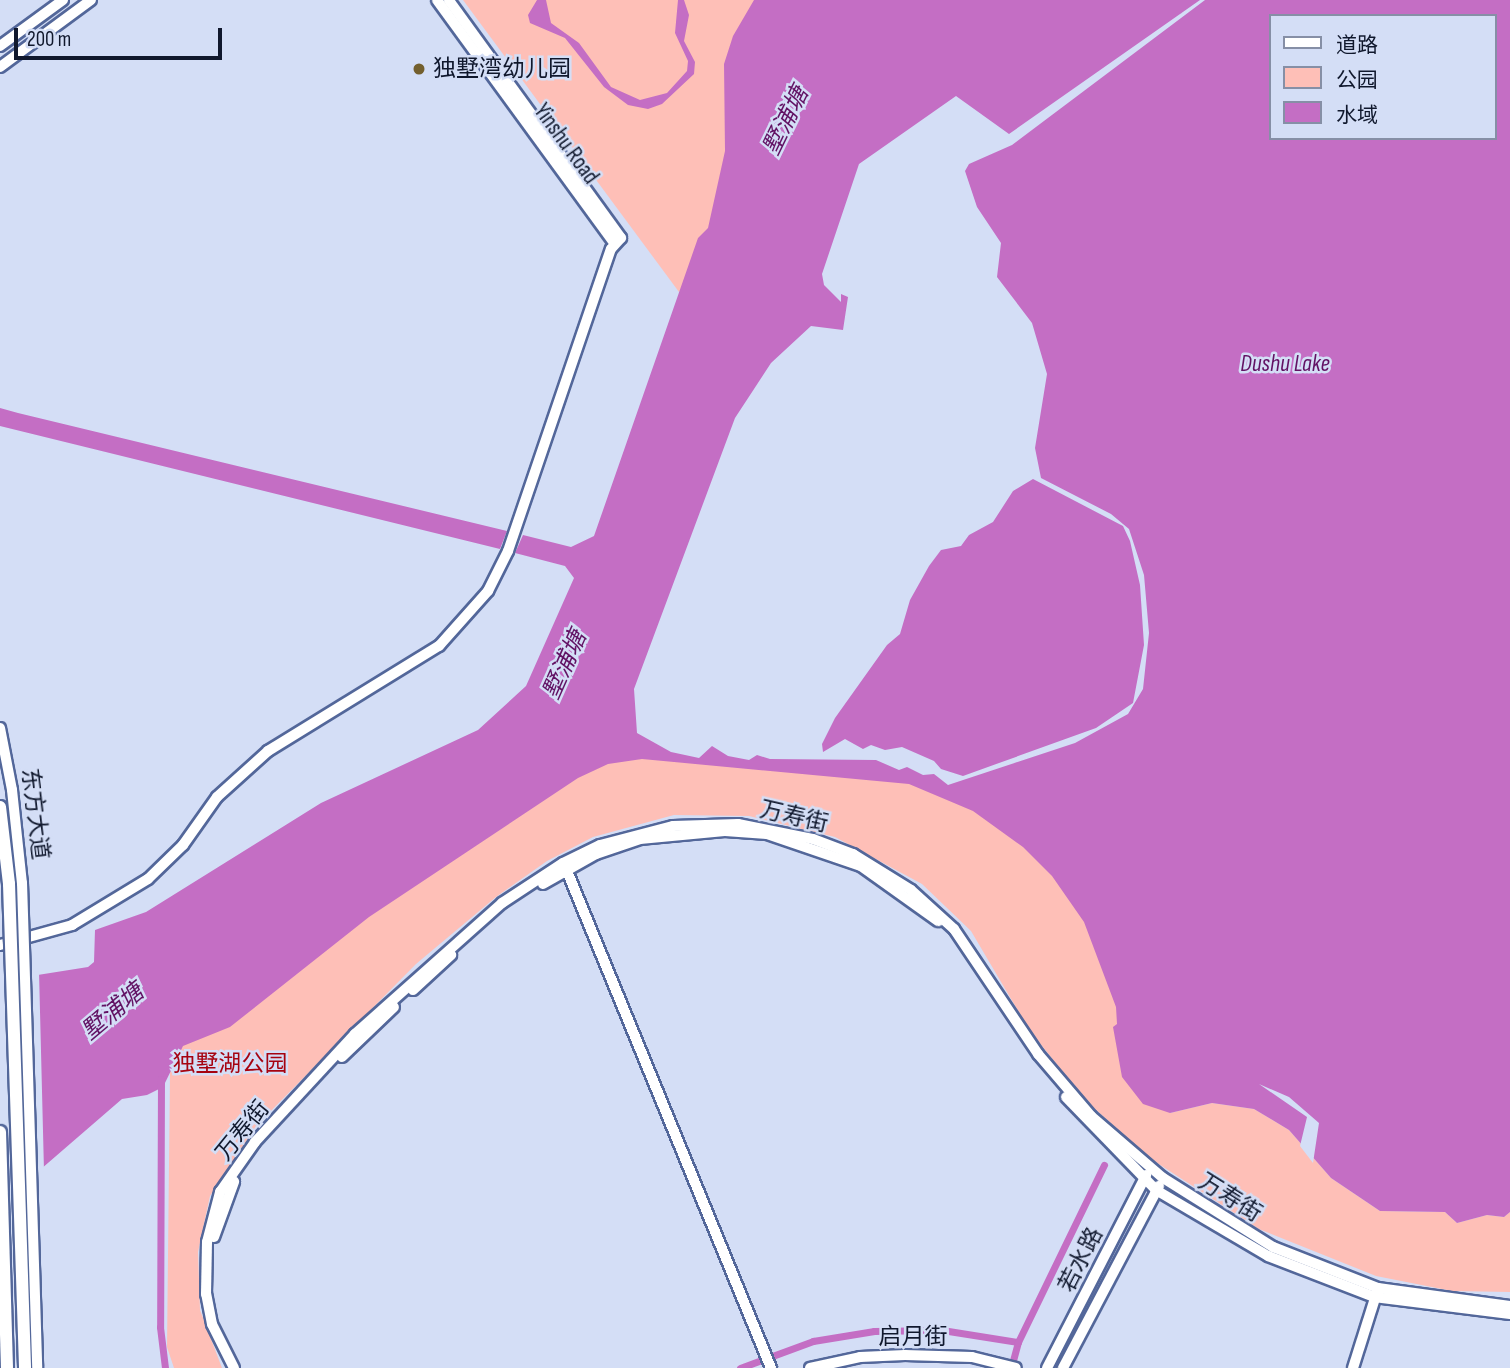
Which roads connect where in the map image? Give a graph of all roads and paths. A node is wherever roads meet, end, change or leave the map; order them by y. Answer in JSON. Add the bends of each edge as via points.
{"nodes":[{"id":1,"x":63,"y":0,"type":"edge"},
{"id":2,"x":91,"y":0,"type":"edge"},
{"id":3,"x":437,"y":0,"type":"edge"},
{"id":4,"x":449,"y":0,"type":"edge"},
{"id":5,"x":0,"y":46,"type":"edge"},
{"id":6,"x":0,"y":66,"type":"edge"},
{"id":7,"x":618,"y":241,"type":"junction"},
{"id":8,"x":0,"y":728,"type":"edge"},
{"id":9,"x":0,"y":807,"type":"edge"},
{"id":10,"x":565,"y":866,"type":"junction"},
{"id":11,"x":0,"y":945,"type":"edge"},
{"id":12,"x":0,"y":1132,"type":"edge"},
{"id":13,"x":1127,"y":1156,"type":"junction"},
{"id":14,"x":1150,"y":1168,"type":"junction"},
{"id":15,"x":1163,"y":1178,"type":"junction"},
{"id":16,"x":1144,"y":1179,"type":"junction"},
{"id":17,"x":1156,"y":1190,"type":"junction"},
{"id":18,"x":1376,"y":1293,"type":"junction"},
{"id":19,"x":1510,"y":1306,"type":"edge"},
{"id":20,"x":1510,"y":1314,"type":"edge"},
{"id":21,"x":770,"y":1365,"type":"edge"},
{"id":22,"x":7,"y":1368,"type":"edge"},
{"id":23,"x":25,"y":1368,"type":"edge"},
{"id":24,"x":37,"y":1368,"type":"edge"},
{"id":25,"x":234,"y":1368,"type":"edge"},
{"id":26,"x":242,"y":1368,"type":"edge"},
{"id":27,"x":810,"y":1368,"type":"edge"},
{"id":28,"x":1016,"y":1368,"type":"edge"},
{"id":29,"x":1047,"y":1368,"type":"edge"},
{"id":30,"x":1063,"y":1368,"type":"edge"},
{"id":31,"x":1353,"y":1368,"type":"edge"}],
"edges":[{"from":1,"to":5,"type":"main road"},
{"from":2,"to":6,"type":"main road"},
{"from":3,"to":7,"type":"street","name":"Yinshu Road"},
{"from":4,"to":7,"type":"street","name":"Yinshu Road"},
{"from":7,"to":11,"type":"street","via":[[508,551],[488,591],[439,646],[268,751],[217,797],[183,845],[148,879],[72,925]]},
{"from":8,"to":24,"type":"main road","name":"东方大道","bridge":true,"via":[[22,883]]},
{"from":9,"to":23,"type":"highway","bridge":true,"via":[[9,884]]},
{"from":10,"to":13,"type":"street","name":"万寿街","via":[[640,839],[725,831],[767,834],[861,866],[913,899],[951,934],[1062,1093]]},
{"from":10,"to":21,"type":"street"},
{"from":10,"to":25,"type":"street","name":"万寿街","via":[[502,904],[365,1025],[255,1142],[232,1173],[211,1215],[205,1271],[212,1324]]},
{"from":10,"to":26,"type":"street","name":"万寿街","via":[[502,912],[399,1002],[322,1076],[243,1167],[218,1219],[210,1270],[217,1320]]},
{"from":12,"to":22,"type":"highway"},
{"from":13,"to":14,"type":"street","name":"万寿街"},
{"from":13,"to":16,"type":"street","name":"万寿街"},
{"from":14,"to":15,"type":"street","name":"万寿街"},
{"from":14,"to":16,"type":"street","name":"若水路"},
{"from":15,"to":17,"type":"street","name":"若水路"},
{"from":15,"to":18,"type":"street","name":"万寿街","via":[[1273,1247]]},
{"from":16,"to":17,"type":"street","name":"万寿街"},
{"from":16,"to":29,"type":"street","name":"若水路"},
{"from":17,"to":18,"type":"street","name":"万寿街","via":[[1268,1256]]},
{"from":17,"to":30,"type":"street","name":"若水路"},
{"from":18,"to":19,"type":"street","name":"万寿街"},
{"from":18,"to":20,"type":"street","name":"万寿街"},
{"from":18,"to":31,"type":"street"},
{"from":27,"to":28,"type":"street","name":"启月街","via":[[860,1357],[905,1354],[955,1355]]}]}
